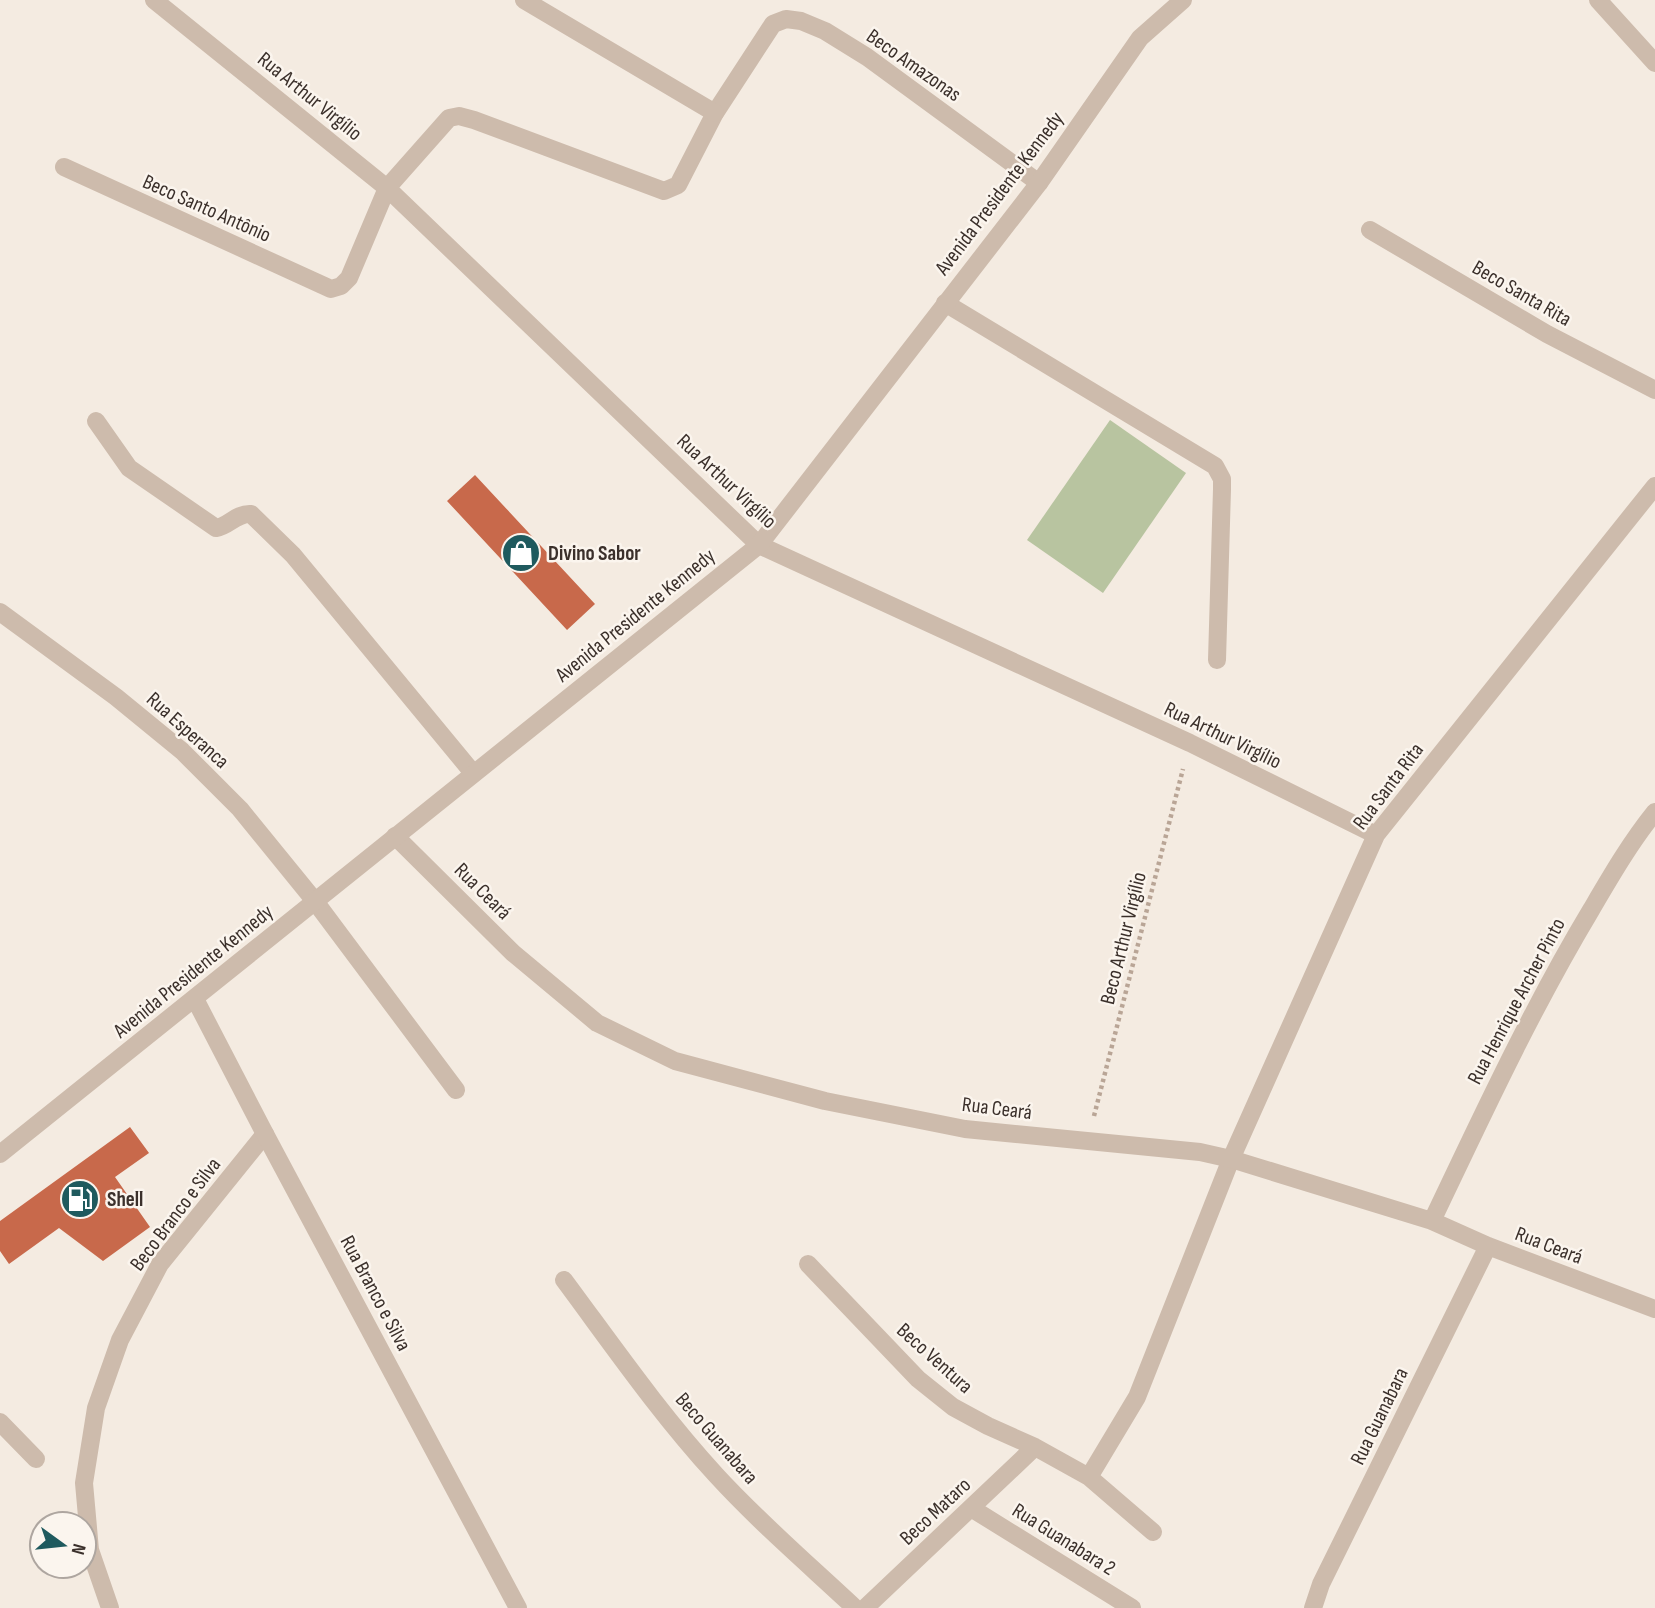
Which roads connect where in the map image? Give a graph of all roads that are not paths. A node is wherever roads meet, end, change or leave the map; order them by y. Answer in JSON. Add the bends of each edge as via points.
{"nodes":[{"id":1,"x":154,"y":0,"type":"edge"},
{"id":2,"x":524,"y":0,"type":"edge"},
{"id":3,"x":1183,"y":0,"type":"edge"},
{"id":4,"x":1598,"y":0,"type":"edge"},
{"id":5,"x":1655,"y":63,"type":"edge"},
{"id":6,"x":715,"y":113,"type":"junction"},
{"id":7,"x":64,"y":167,"type":"dead end"},
{"id":8,"x":1039,"y":183,"type":"junction"},
{"id":9,"x":387,"y":188,"type":"junction"},
{"id":10,"x":1370,"y":230,"type":"dead end"},
{"id":11,"x":331,"y":289,"type":"joint"},
{"id":12,"x":945,"y":303,"type":"junction"},
{"id":13,"x":1655,"y":390,"type":"edge"},
{"id":14,"x":96,"y":421,"type":"dead end"},
{"id":15,"x":1655,"y":486,"type":"edge"},
{"id":16,"x":759,"y":545,"type":"junction"},
{"id":17,"x":4,"y":614,"type":"edge"},
{"id":18,"x":1217,"y":660,"type":"dead end"},
{"id":19,"x":473,"y":773,"type":"junction"},
{"id":20,"x":1655,"y":812,"type":"edge"},
{"id":21,"x":1376,"y":835,"type":"junction"},
{"id":22,"x":395,"y":836,"type":"junction"},
{"id":23,"x":314,"y":900,"type":"junction"},
{"id":24,"x":195,"y":999,"type":"junction"},
{"id":25,"x":456,"y":1090,"type":"dead end"},
{"id":26,"x":265,"y":1134,"type":"junction"},
{"id":27,"x":0,"y":1154,"type":"edge"},
{"id":28,"x":1231,"y":1159,"type":"junction"},
{"id":29,"x":1432,"y":1221,"type":"junction"},
{"id":30,"x":1488,"y":1246,"type":"junction"},
{"id":31,"x":808,"y":1264,"type":"dead end"},
{"id":32,"x":564,"y":1280,"type":"dead end"},
{"id":33,"x":1655,"y":1309,"type":"edge"},
{"id":34,"x":0,"y":1422,"type":"edge"},
{"id":35,"x":1035,"y":1447,"type":"junction"},
{"id":36,"x":36,"y":1459,"type":"dead end"},
{"id":37,"x":1089,"y":1477,"type":"junction"},
{"id":38,"x":971,"y":1508,"type":"junction"},
{"id":39,"x":1153,"y":1532,"type":"dead end"},
{"id":40,"x":110,"y":1608,"type":"edge"},
{"id":41,"x":518,"y":1608,"type":"edge"},
{"id":42,"x":855,"y":1608,"type":"edge"},
{"id":43,"x":865,"y":1608,"type":"edge"},
{"id":44,"x":1132,"y":1608,"type":"edge"},
{"id":45,"x":1313,"y":1608,"type":"edge"}],
"edges":[{"from":1,"to":9,"type":"street","name":"Rua Arthur Virgílio"},
{"from":2,"to":6,"type":"street"},
{"from":3,"to":8,"type":"street","name":"Avenida Presidente Kennedy","via":[[1140,38]]},
{"from":4,"to":5,"type":"street"},
{"from":6,"to":8,"type":"street","name":"Beco Amazonas","via":[[773,24],[801,20],[867,57]]},
{"from":6,"to":9,"type":"street","name":"Beco Amazonas","via":[[678,184],[664,191],[459,116],[449,118]]},
{"from":7,"to":11,"type":"street","name":"Beco Santo Antônio"},
{"from":8,"to":12,"type":"street","name":"Avenida Presidente Kennedy"},
{"from":9,"to":11,"type":"street","name":"Beco Amazonas","via":[[349,278]]},
{"from":9,"to":16,"type":"street","name":"Rua Arthur Virgílio"},
{"from":10,"to":13,"type":"street","name":"Beco Santa Rita","via":[[1547,334]]},
{"from":12,"to":16,"type":"street","name":"Avenida Presidente Kennedy"},
{"from":12,"to":18,"type":"street","via":[[1215,466],[1222,479]]},
{"from":14,"to":19,"type":"street","via":[[129,468],[216,528],[251,514],[292,555]]},
{"from":15,"to":21,"type":"street","name":"Rua Santa Rita"},
{"from":16,"to":19,"type":"street","name":"Avenida Presidente Kennedy"},
{"from":16,"to":21,"type":"street","name":"Rua Arthur Virgílio","via":[[1190,743]]},
{"from":17,"to":23,"type":"street","name":"Rua Esperanca","via":[[182,751],[240,809]]},
{"from":19,"to":22,"type":"street","name":"Avenida Presidente Kennedy"},
{"from":20,"to":29,"type":"street","name":"Rua Henrique Archer Pinto","via":[[1558,965]]},
{"from":21,"to":28,"type":"street","name":"Rua Santa Rita"},
{"from":22,"to":23,"type":"street","name":"Avenida Presidente Kennedy"},
{"from":22,"to":28,"type":"street","name":"Rua Ceará","via":[[513,953],[597,1023],[675,1061],[825,1101],[965,1129]]},
{"from":23,"to":24,"type":"street","name":"Avenida Presidente Kennedy"},
{"from":23,"to":25,"type":"street","name":"Rua Esperanca"},
{"from":24,"to":26,"type":"street","name":"Rua Branco e Silva"},
{"from":24,"to":27,"type":"street","name":"Avenida Presidente Kennedy"},
{"from":26,"to":40,"type":"street","name":"Beco Branco e Silva","via":[[160,1264],[120,1340],[96,1409],[84,1483],[90,1550]]},
{"from":26,"to":41,"type":"street","name":"Rua Branco e Silva"},
{"from":28,"to":29,"type":"street","name":"Rua Ceará"},
{"from":28,"to":37,"type":"street","via":[[1137,1397]]},
{"from":29,"to":30,"type":"street","name":"Rua Ceará"},
{"from":30,"to":33,"type":"street","name":"Rua Ceará"},
{"from":30,"to":45,"type":"street","name":"Rua Guanabara"},
{"from":31,"to":35,"type":"street","name":"Beco Ventura","via":[[935,1393],[965,1414]]},
{"from":32,"to":42,"type":"street","name":"Beco Guanabara","via":[[715,1474]]},
{"from":34,"to":36,"type":"street"},
{"from":35,"to":37,"type":"street","name":"Beco Ventura"},
{"from":35,"to":38,"type":"street","name":"Beco Mataro"},
{"from":37,"to":39,"type":"street","name":"Beco Ventura"},
{"from":38,"to":43,"type":"street","name":"Beco Mataro"},
{"from":38,"to":44,"type":"street","name":"Rua Guanabara 2"}]}
